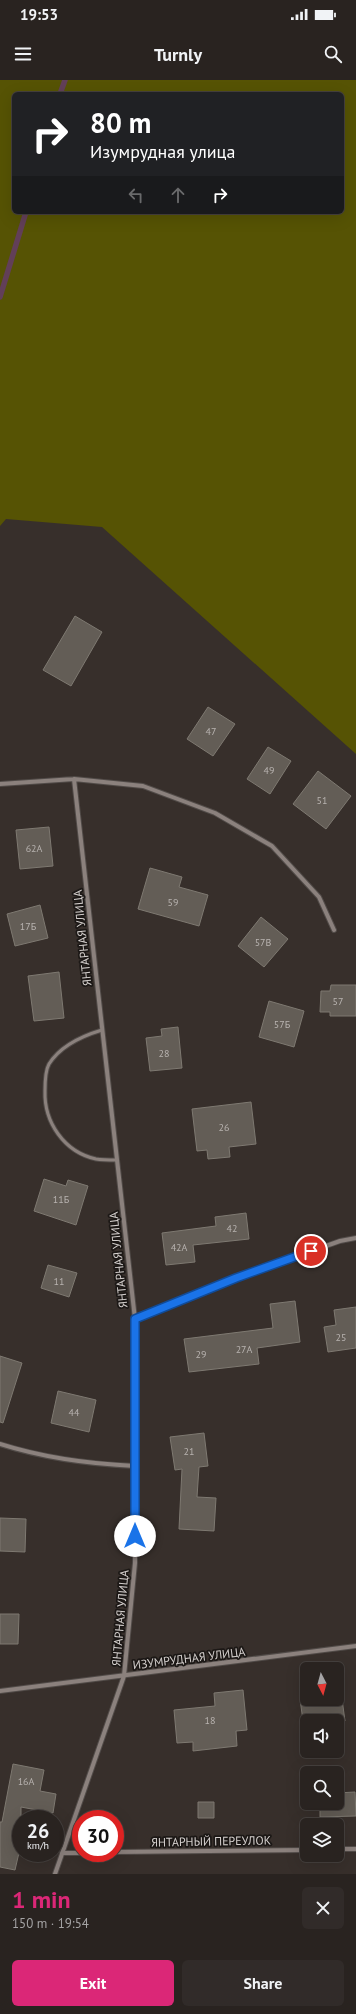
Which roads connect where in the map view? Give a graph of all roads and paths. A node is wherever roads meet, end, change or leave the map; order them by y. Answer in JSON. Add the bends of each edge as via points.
{"nodes":[{"id":1,"x":74,"y":778,"type":"junction"},
{"id":2,"x":0,"y":784,"type":"edge"},
{"id":3,"x":334,"y":930,"type":"dead end"},
{"id":4,"x":102,"y":1030,"type":"junction"},
{"id":5,"x":117,"y":1160,"type":"junction"},
{"id":6,"x":356,"y":1238,"type":"edge"},
{"id":7,"x":135,"y":1319,"type":"junction"},
{"id":8,"x":0,"y":1444,"type":"edge"},
{"id":9,"x":135,"y":1466,"type":"junction"},
{"id":10,"x":356,"y":1646,"type":"edge"},
{"id":11,"x":124,"y":1676,"type":"junction"},
{"id":12,"x":0,"y":1691,"type":"edge"},
{"id":13,"x":64,"y":1847,"type":"edge"},
{"id":14,"x":344,"y":1849,"type":"edge"},
{"id":15,"x":356,"y":1849,"type":"edge"},
{"id":16,"x":300,"y":1850,"type":"edge"},
{"id":17,"x":124,"y":1852,"type":"edge"},
{"id":18,"x":59,"y":1862,"type":"edge"},
{"id":19,"x":55,"y":1874,"type":"edge"}],
"edges":[{"from":1,"to":2,"type":"street"},
{"from":1,"to":3,"type":"street","via":[[143,786],[215,813],[272,846],[319,897]]},
{"from":1,"to":4,"type":"street","name":"ЯНТАРНАЯ УЛИЦА"},
{"from":4,"to":5,"type":"street","name":"ЯНТАРНАЯ УЛИЦА"},
{"from":4,"to":5,"type":"lane","via":[[75,1040],[49,1065],[45,1080],[45,1100],[49,1119],[57,1135],[73,1150],[95,1159]]},
{"from":5,"to":7,"type":"street","name":"ЯНТАРНАЯ УЛИЦА"},
{"from":6,"to":7,"type":"street","via":[[340,1241],[236,1278]]},
{"from":7,"to":9,"type":"street","name":"ЯНТАРНАЯ УЛИЦА"},
{"from":8,"to":9,"type":"street","via":[[27,1453],[93,1464]]},
{"from":9,"to":11,"type":"street","name":"ЯНТАРНАЯ УЛИЦА","via":[[135,1563]]},
{"from":10,"to":11,"type":"street","name":"ИЗУМРУДНАЯ УЛИЦА"},
{"from":11,"to":12,"type":"street","name":"ИЗУМРУДНАЯ УЛИЦА"},
{"from":11,"to":13,"type":"street","name":"ЯНТАРНАЯ УЛИЦА"},
{"from":14,"to":15,"type":"street"},
{"from":16,"to":17,"type":"street","name":"ЯНТАРНЫЙ ПЕРЕУЛОК"},
{"from":18,"to":19,"type":"street","name":"ЯНТАРНАЯ УЛИЦА"}]}
